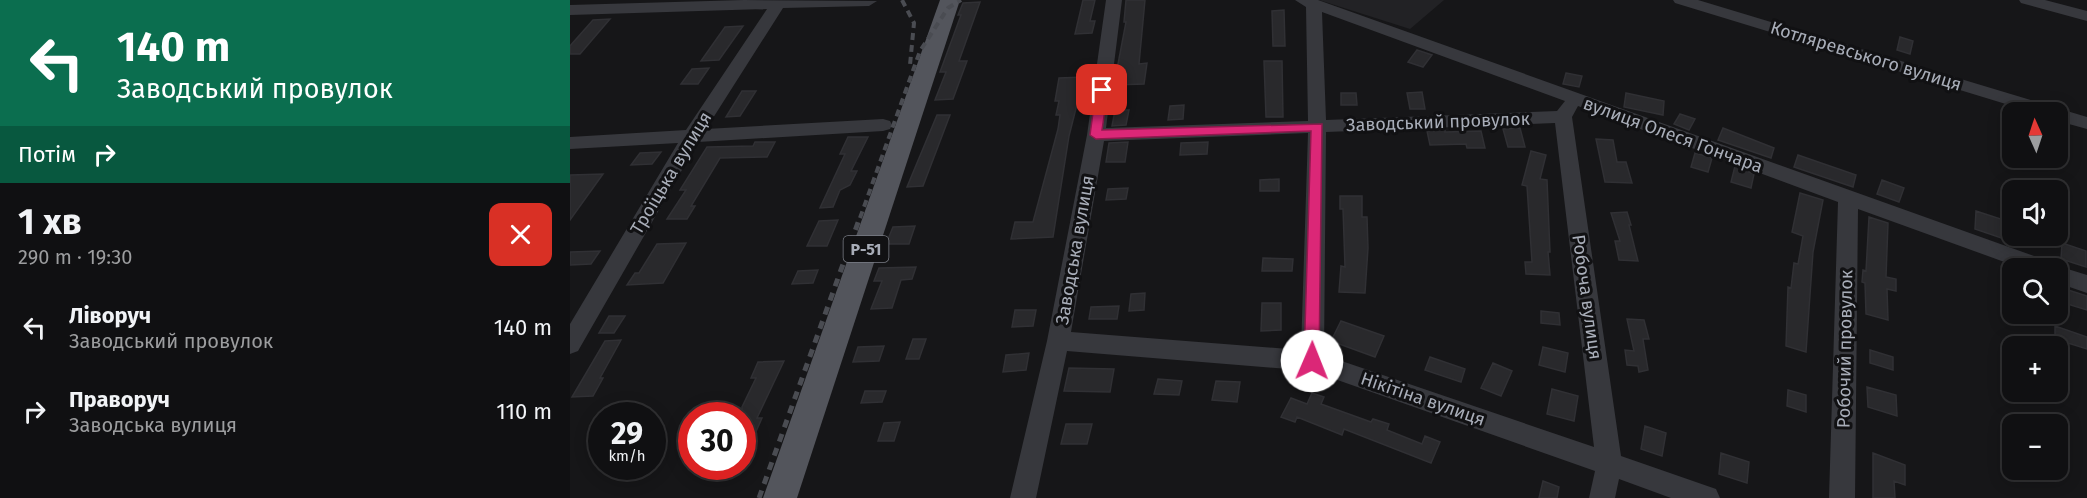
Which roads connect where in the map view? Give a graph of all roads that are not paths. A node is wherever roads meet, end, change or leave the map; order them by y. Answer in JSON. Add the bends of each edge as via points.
{"nodes":[{"id":1,"x":950,"y":0,"type":"edge"},
{"id":2,"x":1114,"y":0,"type":"edge"},
{"id":3,"x":1681,"y":0,"type":"edge"},
{"id":4,"x":2027,"y":0,"type":"edge"},
{"id":5,"x":869,"y":1,"type":"edge"},
{"id":6,"x":1309,"y":2,"type":"edge"},
{"id":7,"x":777,"y":5,"type":"junction"},
{"id":8,"x":572,"y":13,"type":"edge"},
{"id":9,"x":2087,"y":16,"type":"edge"},
{"id":10,"x":2018,"y":102,"type":"edge"},
{"id":11,"x":1569,"y":107,"type":"junction"},
{"id":12,"x":2068,"y":118,"type":"edge"},
{"id":13,"x":2087,"y":123,"type":"edge"},
{"id":14,"x":884,"y":125,"type":"dead end"},
{"id":15,"x":1317,"y":127,"type":"junction"},
{"id":16,"x":1096,"y":135,"type":"junction"},
{"id":17,"x":692,"y":136,"type":"junction"},
{"id":18,"x":570,"y":143,"type":"edge"},
{"id":19,"x":1848,"y":200,"type":"junction"},
{"id":20,"x":2014,"y":258,"type":"edge"},
{"id":21,"x":2068,"y":277,"type":"edge"},
{"id":22,"x":2087,"y":284,"type":"edge"},
{"id":23,"x":1058,"y":341,"type":"junction"},
{"id":24,"x":570,"y":344,"type":"edge"},
{"id":25,"x":1312,"y":361,"type":"junction"},
{"id":26,"x":1609,"y":463,"type":"junction"},
{"id":27,"x":780,"y":498,"type":"edge"},
{"id":28,"x":1023,"y":498,"type":"edge"},
{"id":29,"x":1602,"y":498,"type":"edge"},
{"id":30,"x":1707,"y":498,"type":"edge"},
{"id":31,"x":1842,"y":498,"type":"edge"}],
"edges":[{"from":1,"to":27,"type":"main road","number":"Р-51"},
{"from":2,"to":16,"type":"street","name":"Заводська вулиця"},
{"from":3,"to":10,"type":"street","name":"Котляревського вулиця"},
{"from":4,"to":9,"type":"street"},
{"from":5,"to":7,"type":"street"},
{"from":6,"to":11,"type":"street","name":"вулиця Олеся Гончара"},
{"from":6,"to":15,"type":"street"},
{"from":7,"to":8,"type":"street"},
{"from":7,"to":17,"type":"street","name":"Троїцька вулиця"},
{"from":11,"to":15,"type":"street","name":"Заводський провулок"},
{"from":11,"to":19,"type":"street","name":"вулиця Олеся Гончара"},
{"from":11,"to":26,"type":"street","name":"Робоча вулиця"},
{"from":12,"to":13,"type":"street"},
{"from":14,"to":17,"type":"street"},
{"from":15,"to":16,"type":"street","name":"Заводський провулок"},
{"from":15,"to":25,"type":"street"},
{"from":16,"to":23,"type":"street","name":"Заводська вулиця"},
{"from":17,"to":18,"type":"street"},
{"from":17,"to":24,"type":"street","name":"Троїцька вулиця"},
{"from":19,"to":20,"type":"street","name":"вулиця Олеся Гончара"},
{"from":19,"to":31,"type":"street","name":"Робочий провулок"},
{"from":21,"to":22,"type":"street"},
{"from":23,"to":25,"type":"street","name":"Нікітіна вулиця"},
{"from":23,"to":28,"type":"street","name":"Заводська вулиця"},
{"from":25,"to":26,"type":"street","name":"Нікітіна вулиця"},
{"from":26,"to":29,"type":"street","name":"Робоча вулиця"},
{"from":26,"to":30,"type":"street","name":"Нікітіна вулиця"}]}
